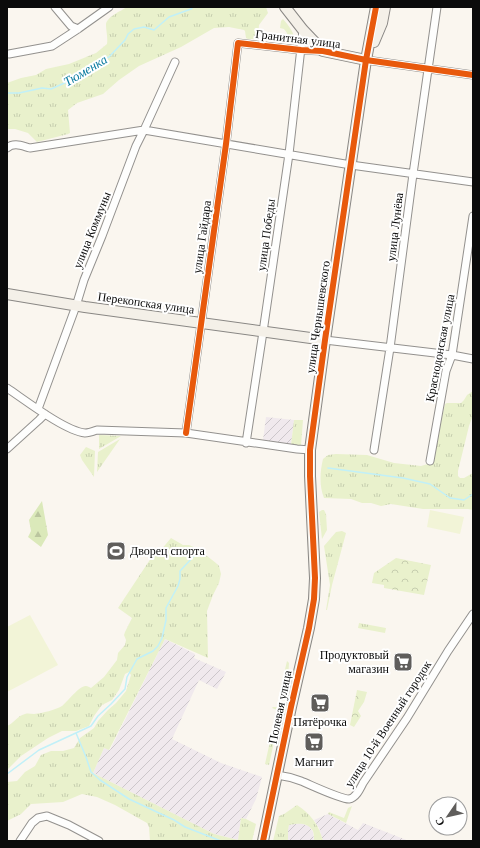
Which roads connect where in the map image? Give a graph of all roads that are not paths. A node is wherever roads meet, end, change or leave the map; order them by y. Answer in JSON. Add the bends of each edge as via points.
{"nodes":[{"id":1,"x":55,"y":7,"type":"edge"},
{"id":2,"x":109,"y":7,"type":"edge"},
{"id":3,"x":285,"y":7,"type":"edge"},
{"id":4,"x":376,"y":7,"type":"edge"},
{"id":5,"x":385,"y":7,"type":"edge"},
{"id":6,"x":437,"y":7,"type":"edge"},
{"id":7,"x":78,"y":29,"type":"junction"},
{"id":8,"x":303,"y":30,"type":"junction"},
{"id":9,"x":238,"y":43,"type":"joint"},
{"id":10,"x":301,"y":50,"type":"junction"},
{"id":11,"x":323,"y":51,"type":"junction"},
{"id":12,"x":9,"y":54,"type":"dead end"},
{"id":13,"x":366,"y":60,"type":"junction"},
{"id":14,"x":175,"y":62,"type":"dead end"},
{"id":15,"x":428,"y":69,"type":"junction"},
{"id":16,"x":473,"y":75,"type":"edge"},
{"id":17,"x":144,"y":130,"type":"junction"},
{"id":18,"x":226,"y":144,"type":"junction"},
{"id":19,"x":7,"y":148,"type":"edge"},
{"id":20,"x":288,"y":154,"type":"junction"},
{"id":21,"x":351,"y":165,"type":"junction"},
{"id":22,"x":413,"y":174,"type":"junction"},
{"id":23,"x":473,"y":182,"type":"edge"},
{"id":24,"x":473,"y":216,"type":"edge"},
{"id":25,"x":7,"y":294,"type":"edge"},
{"id":26,"x":76,"y":306,"type":"junction"},
{"id":27,"x":201,"y":324,"type":"junction"},
{"id":28,"x":264,"y":332,"type":"junction"},
{"id":29,"x":325,"y":340,"type":"junction"},
{"id":30,"x":390,"y":348,"type":"junction"},
{"id":31,"x":452,"y":355,"type":"junction"},
{"id":32,"x":473,"y":359,"type":"edge"},
{"id":33,"x":7,"y":388,"type":"edge"},
{"id":34,"x":38,"y":409,"type":"junction"},
{"id":35,"x":44,"y":414,"type":"junction"},
{"id":36,"x":186,"y":433,"type":"junction"},
{"id":37,"x":246,"y":443,"type":"junction"},
{"id":38,"x":7,"y":449,"type":"edge"},
{"id":39,"x":310,"y":450,"type":"junction"},
{"id":40,"x":374,"y":450,"type":"dead end"},
{"id":41,"x":430,"y":461,"type":"dead end"},
{"id":42,"x":315,"y":578,"type":"joint"},
{"id":43,"x":473,"y":614,"type":"edge"},
{"id":44,"x":277,"y":775,"type":"junction"},
{"id":45,"x":20,"y":841,"type":"edge"},
{"id":46,"x":99,"y":841,"type":"edge"},
{"id":47,"x":263,"y":841,"type":"edge"}],
"edges":[{"from":1,"to":7,"type":"street"},
{"from":2,"to":7,"type":"street"},
{"from":3,"to":8,"type":"street"},
{"from":4,"to":13,"type":"street"},
{"from":5,"to":13,"type":"street","via":[[382,23]]},
{"from":6,"to":15,"type":"street","name":"улица Лунёва"},
{"from":7,"to":12,"type":"street","via":[[52,46]]},
{"from":8,"to":10,"type":"street","name":"улица Победы"},
{"from":8,"to":11,"type":"street"},
{"from":9,"to":10,"type":"street","name":"Гранитная улица"},
{"from":9,"to":18,"type":"street","name":"улица Гайдара"},
{"from":10,"to":11,"type":"street","name":"Гранитная улица"},
{"from":10,"to":20,"type":"street","name":"улица Победы"},
{"from":11,"to":13,"type":"street","name":"Гранитная улица"},
{"from":13,"to":15,"type":"street","name":"Гранитная улица"},
{"from":13,"to":21,"type":"street","name":"улица Чернышевского"},
{"from":14,"to":17,"type":"street","name":"улица Коммуны"},
{"from":15,"to":16,"type":"street","name":"Гранитная улица"},
{"from":15,"to":22,"type":"street","name":"улица Лунёва"},
{"from":17,"to":18,"type":"street"},
{"from":17,"to":19,"type":"street","via":[[30,148],[15,144]]},
{"from":17,"to":26,"type":"street","name":"улица Коммуны"},
{"from":18,"to":20,"type":"street"},
{"from":18,"to":27,"type":"street","name":"улица Гайдара"},
{"from":20,"to":21,"type":"street"},
{"from":20,"to":28,"type":"street","name":"улица Победы"},
{"from":21,"to":22,"type":"street"},
{"from":21,"to":29,"type":"street","name":"улица Чернышевского"},
{"from":22,"to":23,"type":"street"},
{"from":22,"to":30,"type":"street","name":"улица Лунёва"},
{"from":24,"to":31,"type":"street","name":"Краснодонская улица"},
{"from":25,"to":26,"type":"street","name":"Перекопская улица"},
{"from":26,"to":27,"type":"street","name":"Перекопская улица"},
{"from":26,"to":34,"type":"street","name":"улица Коммуны"},
{"from":27,"to":28,"type":"street","name":"Перекопская улица"},
{"from":27,"to":36,"type":"street","name":"улица Гайдара"},
{"from":28,"to":29,"type":"street","name":"Перекопская улица"},
{"from":28,"to":37,"type":"street","name":"улица Победы"},
{"from":29,"to":30,"type":"street","name":"Перекопская улица"},
{"from":29,"to":39,"type":"street","name":"улица Чернышевского"},
{"from":30,"to":31,"type":"street","name":"Перекопская улица"},
{"from":30,"to":40,"type":"street","name":"улица Лунёва"},
{"from":31,"to":32,"type":"street","name":"Перекопская улица"},
{"from":31,"to":41,"type":"street","name":"Краснодонская улица","via":[[446,371]]},
{"from":33,"to":34,"type":"street"},
{"from":34,"to":35,"type":"street"},
{"from":35,"to":36,"type":"street","via":[[69,428],[87,433],[98,430]]},
{"from":35,"to":38,"type":"street"},
{"from":36,"to":37,"type":"street"},
{"from":37,"to":39,"type":"street"},
{"from":39,"to":42,"type":"street","name":"улица Чернышевского"},
{"from":42,"to":44,"type":"street","name":"Полевая улица","via":[[309,628]]},
{"from":43,"to":44,"type":"street","name":"улица 10-й Военный городок","via":[[354,797],[340,797],[299,780]]},
{"from":44,"to":47,"type":"street","name":"Полевая улица"},
{"from":45,"to":46,"type":"street","via":[[32,823],[47,816]]}]}
